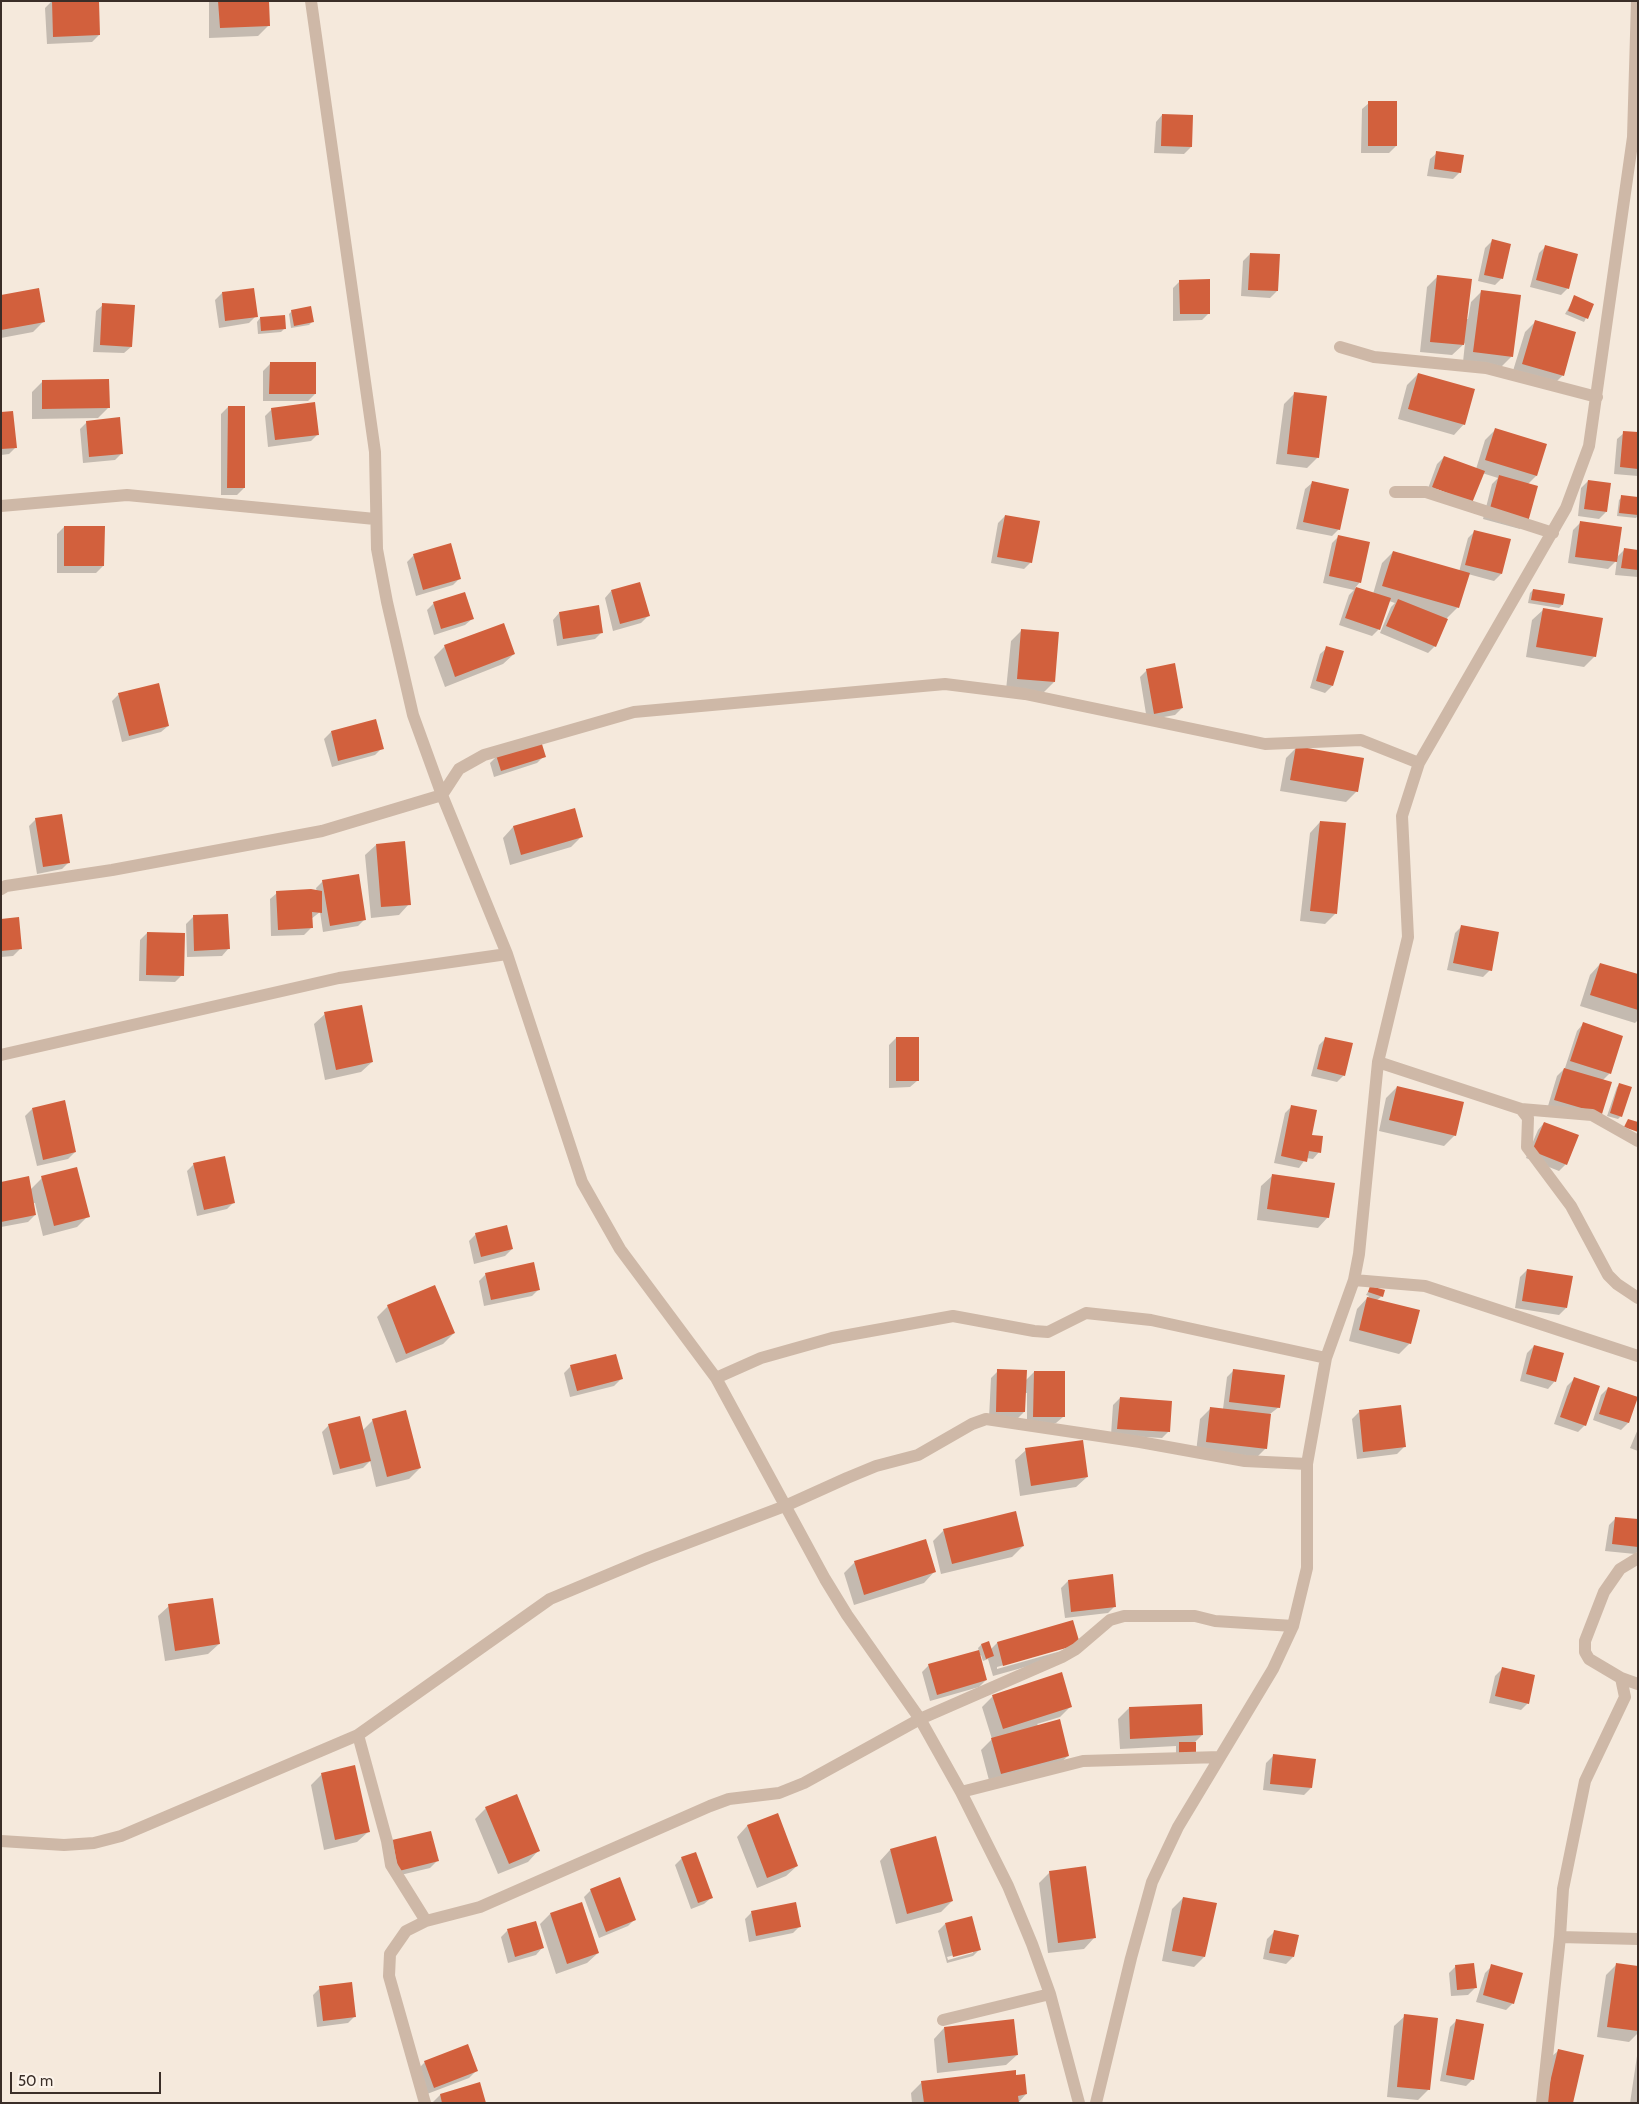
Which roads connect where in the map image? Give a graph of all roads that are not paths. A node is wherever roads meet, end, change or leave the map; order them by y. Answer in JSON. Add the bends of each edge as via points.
{"nodes":[{"id":1,"x":312,"y":1,"type":"edge"},
{"id":2,"x":1637,"y":1,"type":"edge"},
{"id":3,"x":1340,"y":347,"type":"dead end"},
{"id":4,"x":1597,"y":397,"type":"junction"},
{"id":5,"x":1395,"y":492,"type":"dead end"},
{"id":6,"x":1,"y":506,"type":"edge"},
{"id":7,"x":376,"y":519,"type":"junction"},
{"id":8,"x":1553,"y":533,"type":"junction"},
{"id":9,"x":1419,"y":763,"type":"junction"},
{"id":10,"x":442,"y":795,"type":"junction"},
{"id":11,"x":1,"y":889,"type":"edge"},
{"id":12,"x":507,"y":954,"type":"junction"},
{"id":13,"x":1,"y":1055,"type":"edge"},
{"id":14,"x":1378,"y":1062,"type":"junction"},
{"id":15,"x":1521,"y":1109,"type":"junction"},
{"id":16,"x":1638,"y":1141,"type":"edge"},
{"id":17,"x":1354,"y":1280,"type":"junction"},
{"id":18,"x":1638,"y":1298,"type":"edge"},
{"id":19,"x":1638,"y":1356,"type":"edge"},
{"id":20,"x":1326,"y":1358,"type":"junction"},
{"id":21,"x":716,"y":1378,"type":"junction"},
{"id":22,"x":1306,"y":1464,"type":"junction"},
{"id":23,"x":786,"y":1506,"type":"junction"},
{"id":24,"x":1638,"y":1558,"type":"edge"},
{"id":25,"x":1293,"y":1626,"type":"junction"},
{"id":26,"x":1621,"y":1678,"type":"junction"},
{"id":27,"x":1638,"y":1684,"type":"edge"},
{"id":28,"x":920,"y":1719,"type":"junction"},
{"id":29,"x":358,"y":1735,"type":"junction"},
{"id":30,"x":1220,"y":1757,"type":"junction"},
{"id":31,"x":961,"y":1792,"type":"junction"},
{"id":32,"x":1,"y":1841,"type":"edge"},
{"id":33,"x":426,"y":1921,"type":"junction"},
{"id":34,"x":1560,"y":1937,"type":"junction"},
{"id":35,"x":1638,"y":1939,"type":"edge"},
{"id":36,"x":1050,"y":1994,"type":"junction"},
{"id":37,"x":943,"y":2020,"type":"dead end"},
{"id":38,"x":425,"y":2103,"type":"edge"},
{"id":39,"x":1079,"y":2103,"type":"edge"},
{"id":40,"x":1096,"y":2103,"type":"edge"},
{"id":41,"x":1542,"y":2103,"type":"edge"}],
"edges":[{"from":1,"to":7,"type":"street","via":[[375,452]]},
{"from":2,"to":4,"type":"street","via":[[1633,137]]},
{"from":3,"to":4,"type":"street","via":[[1374,357],[1486,368]]},
{"from":4,"to":8,"type":"street","via":[[1588,446],[1566,508]]},
{"from":5,"to":8,"type":"street","via":[[1426,492]]},
{"from":6,"to":7,"type":"street","via":[[126,495]]},
{"from":7,"to":10,"type":"street","via":[[377,549],[387,602],[413,715]]},
{"from":8,"to":9,"type":"street"},
{"from":9,"to":10,"type":"street","via":[[1361,740],[1265,744],[1025,694],[945,684],[634,712],[484,755],[459,768]]},
{"from":9,"to":14,"type":"street","via":[[1402,816],[1408,937]]},
{"from":10,"to":11,"type":"street","via":[[322,831]]},
{"from":10,"to":12,"type":"street"},
{"from":12,"to":13,"type":"street","via":[[340,978]]},
{"from":12,"to":21,"type":"street","via":[[582,1182],[620,1249]]},
{"from":14,"to":15,"type":"street"},
{"from":14,"to":17,"type":"street"},
{"from":15,"to":16,"type":"street","via":[[1592,1115]]},
{"from":15,"to":18,"type":"street","via":[[1528,1118],[1527,1146],[1571,1206],[1608,1275]]},
{"from":17,"to":19,"type":"street","via":[[1424,1286]]},
{"from":17,"to":20,"type":"street"},
{"from":20,"to":21,"type":"street","via":[[1151,1320],[1086,1313],[1048,1332],[953,1316],[832,1338],[761,1358]]},
{"from":20,"to":22,"type":"street"},
{"from":21,"to":23,"type":"street"},
{"from":22,"to":23,"type":"street","via":[[1245,1462],[986,1418],[918,1455],[876,1466]]},
{"from":22,"to":25,"type":"street","via":[[1307,1568]]},
{"from":23,"to":28,"type":"street","via":[[847,1615]]},
{"from":23,"to":29,"type":"street","via":[[550,1599]]},
{"from":24,"to":26,"type":"street","via":[[1620,1569],[1604,1592],[1585,1641],[1585,1652],[1590,1659]]},
{"from":25,"to":28,"type":"street","via":[[1215,1621],[1195,1616],[1124,1616],[1110,1620],[1062,1657]]},
{"from":25,"to":30,"type":"street","via":[[1273,1669]]},
{"from":26,"to":27,"type":"street"},
{"from":26,"to":34,"type":"street","via":[[1625,1697],[1580,1797],[1563,1889]]},
{"from":28,"to":31,"type":"street"},
{"from":28,"to":33,"type":"street","via":[[804,1783],[779,1793],[729,1799],[480,1907]]},
{"from":29,"to":32,"type":"street","via":[[121,1836],[94,1843],[64,1845]]},
{"from":29,"to":33,"type":"street","via":[[391,1865]]},
{"from":30,"to":31,"type":"street","via":[[1083,1761]]},
{"from":30,"to":40,"type":"street","via":[[1178,1827],[1152,1882],[1130,1958]]},
{"from":31,"to":36,"type":"street","via":[[1008,1886]]},
{"from":33,"to":38,"type":"street","via":[[406,1931],[390,1954],[389,1976]]},
{"from":34,"to":35,"type":"street"},
{"from":34,"to":41,"type":"street"},
{"from":36,"to":37,"type":"street"},
{"from":36,"to":39,"type":"street"}]}
